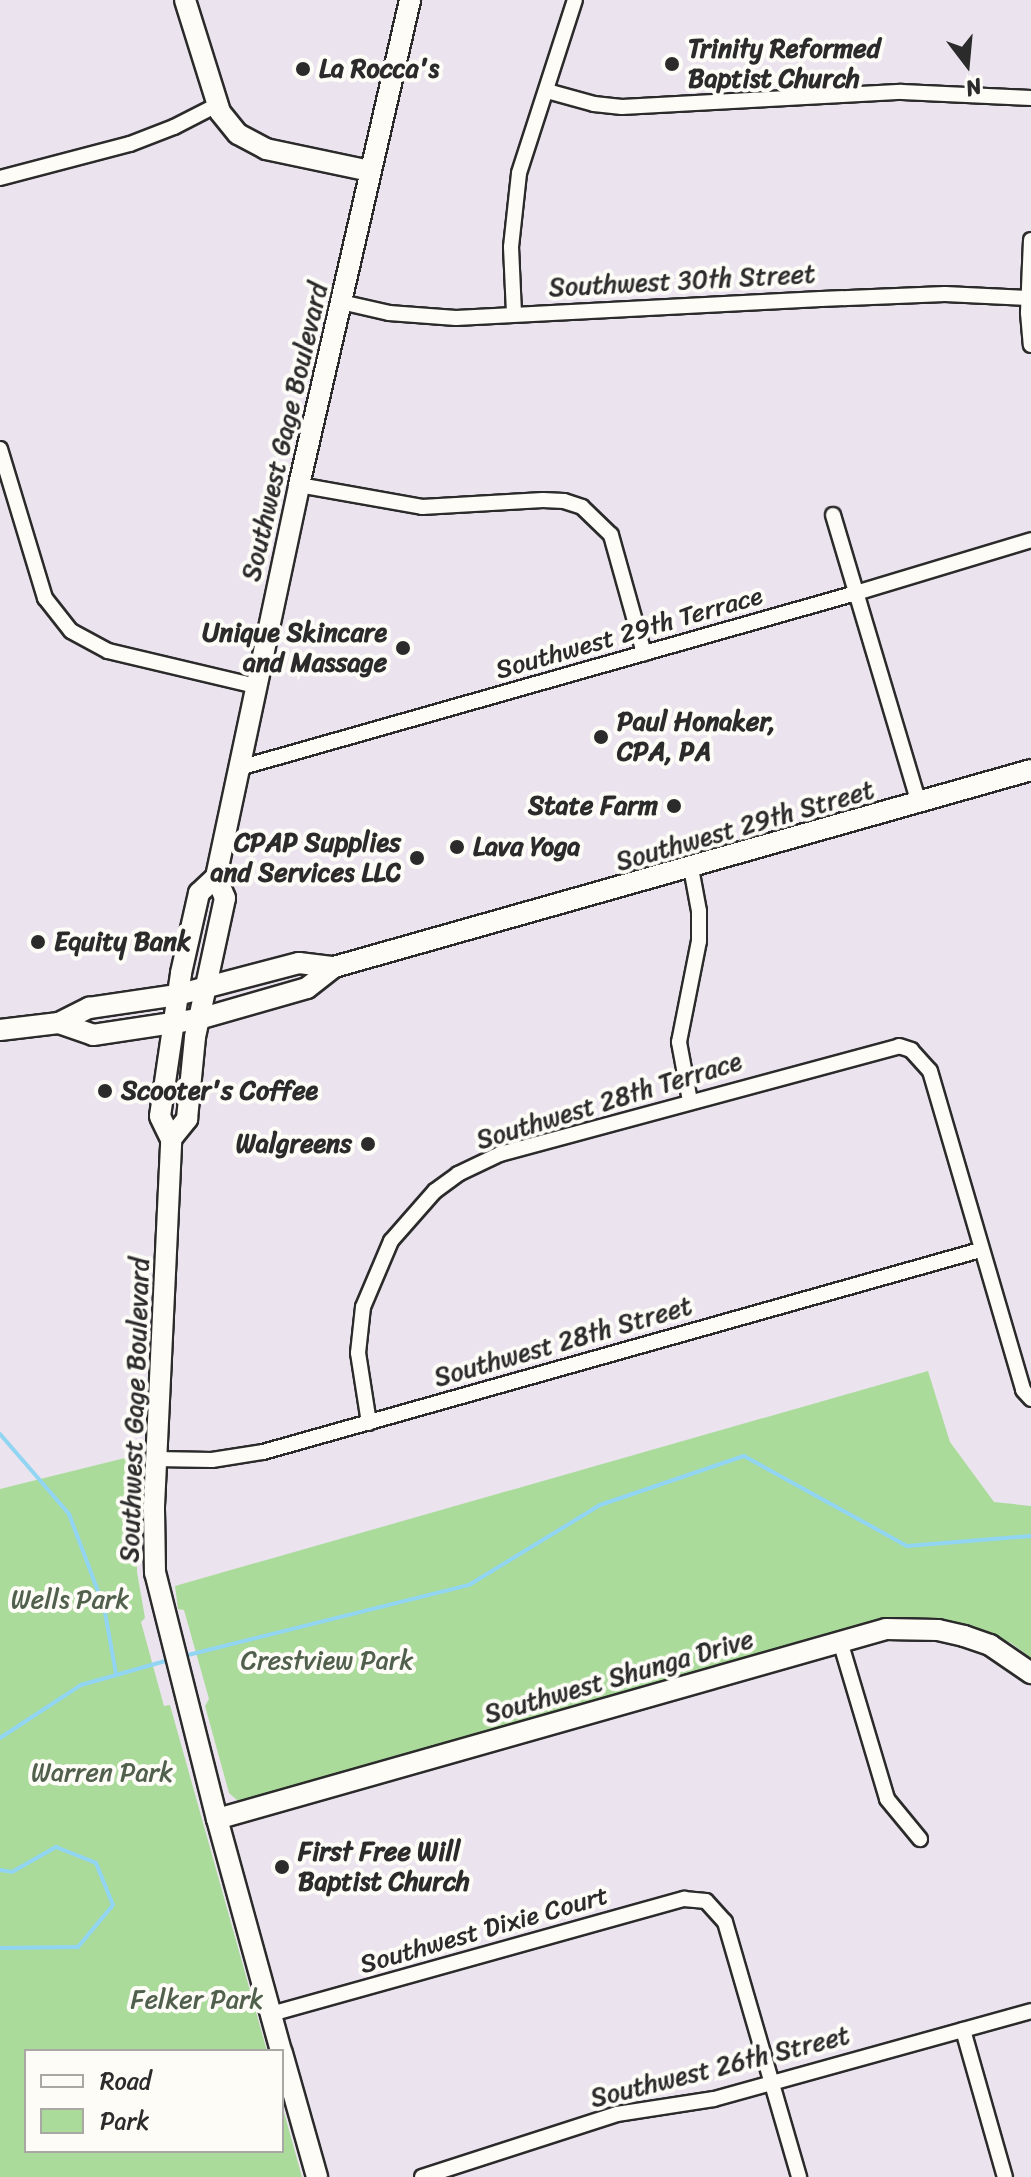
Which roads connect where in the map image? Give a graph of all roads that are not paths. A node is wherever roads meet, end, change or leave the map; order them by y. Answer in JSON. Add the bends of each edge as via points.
{"nodes":[{"id":1,"x":185,"y":0,"type":"edge"},
{"id":2,"x":410,"y":0,"type":"edge"},
{"id":3,"x":575,"y":0,"type":"edge"},
{"id":4,"x":547,"y":91,"type":"junction"},
{"id":5,"x":1031,"y":98,"type":"edge"},
{"id":6,"x":217,"y":105,"type":"junction"},
{"id":7,"x":370,"y":171,"type":"junction"},
{"id":8,"x":0,"y":178,"type":"edge"},
{"id":9,"x":1031,"y":240,"type":"edge"},
{"id":10,"x":1028,"y":298,"type":"junction"},
{"id":11,"x":341,"y":302,"type":"junction"},
{"id":12,"x":514,"y":313,"type":"junction"},
{"id":13,"x":1031,"y":345,"type":"edge"},
{"id":14,"x":0,"y":449,"type":"edge"},
{"id":15,"x":299,"y":485,"type":"junction"},
{"id":16,"x":833,"y":515,"type":"dead end"},
{"id":17,"x":1031,"y":540,"type":"edge"},
{"id":18,"x":856,"y":593,"type":"junction"},
{"id":19,"x":644,"y":653,"type":"junction"},
{"id":20,"x":256,"y":686,"type":"junction"},
{"id":21,"x":239,"y":768,"type":"junction"},
{"id":22,"x":1031,"y":770,"type":"edge"},
{"id":23,"x":919,"y":804,"type":"junction"},
{"id":24,"x":691,"y":868,"type":"junction"},
{"id":25,"x":216,"y":877,"type":"junction"},
{"id":26,"x":334,"y":967,"type":"junction"},
{"id":27,"x":205,"y":988,"type":"junction"},
{"id":28,"x":177,"y":995,"type":"junction"},
{"id":29,"x":199,"y":1019,"type":"junction"},
{"id":30,"x":59,"y":1023,"type":"junction"},
{"id":31,"x":172,"y":1024,"type":"junction"},
{"id":32,"x":0,"y":1030,"type":"edge"},
{"id":33,"x":690,"y":1101,"type":"junction"},
{"id":34,"x":171,"y":1139,"type":"junction"},
{"id":35,"x":980,"y":1250,"type":"junction"},
{"id":36,"x":1031,"y":1399,"type":"edge"},
{"id":37,"x":369,"y":1423,"type":"junction"},
{"id":38,"x":156,"y":1459,"type":"junction"},
{"id":39,"x":840,"y":1641,"type":"junction"},
{"id":40,"x":1031,"y":1673,"type":"edge"},
{"id":41,"x":217,"y":1819,"type":"junction"},
{"id":42,"x":920,"y":1839,"type":"dead end"},
{"id":43,"x":1031,"y":2011,"type":"edge"},
{"id":44,"x":271,"y":2014,"type":"junction"},
{"id":45,"x":963,"y":2030,"type":"junction"},
{"id":46,"x":281,"y":2049,"type":"edge"},
{"id":47,"x":284,"y":2059,"type":"edge"},
{"id":48,"x":770,"y":2084,"type":"junction"},
{"id":49,"x":317,"y":2177,"type":"edge"},
{"id":50,"x":422,"y":2177,"type":"edge"},
{"id":51,"x":799,"y":2177,"type":"edge"},
{"id":52,"x":1005,"y":2177,"type":"edge"}],
"edges":[{"from":1,"to":6,"type":"main road"},
{"from":2,"to":7,"type":"main road","name":"Southwest Gage Boulevard"},
{"from":3,"to":4,"type":"street"},
{"from":4,"to":5,"type":"street","via":[[622,107],[902,92]]},
{"from":4,"to":12,"type":"street","via":[[525,150],[513,209]]},
{"from":6,"to":7,"type":"main road","via":[[238,134],[258,146]]},
{"from":6,"to":8,"type":"street","via":[[130,144]]},
{"from":7,"to":11,"type":"main road","name":"Southwest Gage Boulevard"},
{"from":9,"to":10,"type":"street"},
{"from":10,"to":12,"type":"street","name":"Southwest 30th Street","via":[[945,294]]},
{"from":10,"to":13,"type":"street"},
{"from":11,"to":12,"type":"street","name":"Southwest 30th Street","via":[[437,318]]},
{"from":11,"to":15,"type":"main road","name":"Southwest Gage Boulevard"},
{"from":14,"to":20,"type":"street","via":[[45,598],[71,631],[108,651]]},
{"from":15,"to":19,"type":"street","via":[[422,507],[543,500],[582,507],[611,535]]},
{"from":15,"to":20,"type":"main road","name":"Southwest Gage Boulevard"},
{"from":16,"to":18,"type":"street"},
{"from":17,"to":18,"type":"street","name":"Southwest 29th Terrace"},
{"from":18,"to":19,"type":"street","name":"Southwest 29th Terrace"},
{"from":18,"to":23,"type":"street"},
{"from":19,"to":21,"type":"street","name":"Southwest 29th Terrace"},
{"from":20,"to":21,"type":"main road","name":"Southwest Gage Boulevard"},
{"from":21,"to":25,"type":"main road","name":"Southwest Gage Boulevard"},
{"from":22,"to":23,"type":"main road","name":"Southwest 29th Street"},
{"from":23,"to":24,"type":"main road","name":"Southwest 29th Street"},
{"from":24,"to":26,"type":"main road","name":"Southwest 29th Street"},
{"from":24,"to":33,"type":"street","via":[[699,941],[679,1042]]},
{"from":25,"to":27,"type":"main road","name":"Southwest Gage Boulevard","via":[[225,898]]},
{"from":25,"to":28,"type":"main road","name":"Southwest Gage Boulevard","via":[[199,893]]},
{"from":26,"to":27,"type":"main road","name":"Southwest 29th Street","via":[[299,963]]},
{"from":26,"to":29,"type":"main road","name":"Southwest 29th Street","via":[[307,988]]},
{"from":27,"to":28,"type":"main road","name":"Southwest 29th Street"},
{"from":27,"to":29,"type":"main road","name":"Southwest Gage Boulevard"},
{"from":28,"to":30,"type":"main road","name":"Southwest 29th Street","via":[[89,1008]]},
{"from":28,"to":31,"type":"main road","name":"Southwest Gage Boulevard"},
{"from":29,"to":31,"type":"main road","name":"Southwest 29th Street"},
{"from":29,"to":34,"type":"main road","name":"Southwest Gage Boulevard","via":[[187,1119]]},
{"from":30,"to":31,"type":"main road","name":"Southwest 29th Street","via":[[93,1035]]},
{"from":30,"to":32,"type":"main road","name":"Southwest 29th Street"},
{"from":31,"to":34,"type":"main road","name":"Southwest Gage Boulevard","via":[[160,1116]]},
{"from":33,"to":35,"type":"street","name":"Southwest 28th Terrace","via":[[885,1047],[911,1050],[930,1071]]},
{"from":33,"to":37,"type":"street","name":"Southwest 28th Terrace","via":[[500,1154],[458,1174],[422,1202],[391,1241],[363,1307],[359,1377]]},
{"from":34,"to":38,"type":"main road","name":"Southwest Gage Boulevard"},
{"from":35,"to":36,"type":"street","via":[[1023,1390]]},
{"from":35,"to":37,"type":"street","name":"Southwest 28th Street"},
{"from":37,"to":38,"type":"street","name":"Southwest 28th Street","via":[[263,1452],[212,1460]]},
{"from":38,"to":41,"type":"main road","name":"Southwest Gage Boulevard","via":[[153,1554],[164,1621]]},
{"from":39,"to":40,"type":"main road","name":"Southwest Shunga Drive","via":[[886,1629],[938,1630],[990,1645]]},
{"from":39,"to":41,"type":"main road","name":"Southwest Shunga Drive"},
{"from":39,"to":42,"type":"street","via":[[887,1799]]},
{"from":41,"to":44,"type":"main road","name":"Southwest Gage Boulevard"},
{"from":43,"to":45,"type":"street","name":"Southwest 26th Street"},
{"from":44,"to":46,"type":"main road","name":"Southwest Gage Boulevard"},
{"from":44,"to":48,"type":"street","name":"Southwest Dixie Court","via":[[684,1899],[710,1904],[725,1922]]},
{"from":45,"to":48,"type":"street","name":"Southwest 26th Street"},
{"from":45,"to":52,"type":"street"},
{"from":47,"to":49,"type":"main road","name":"Southwest Gage Boulevard"},
{"from":48,"to":50,"type":"street","name":"Southwest 26th Street","via":[[617,2114]]},
{"from":48,"to":51,"type":"street"}]}
